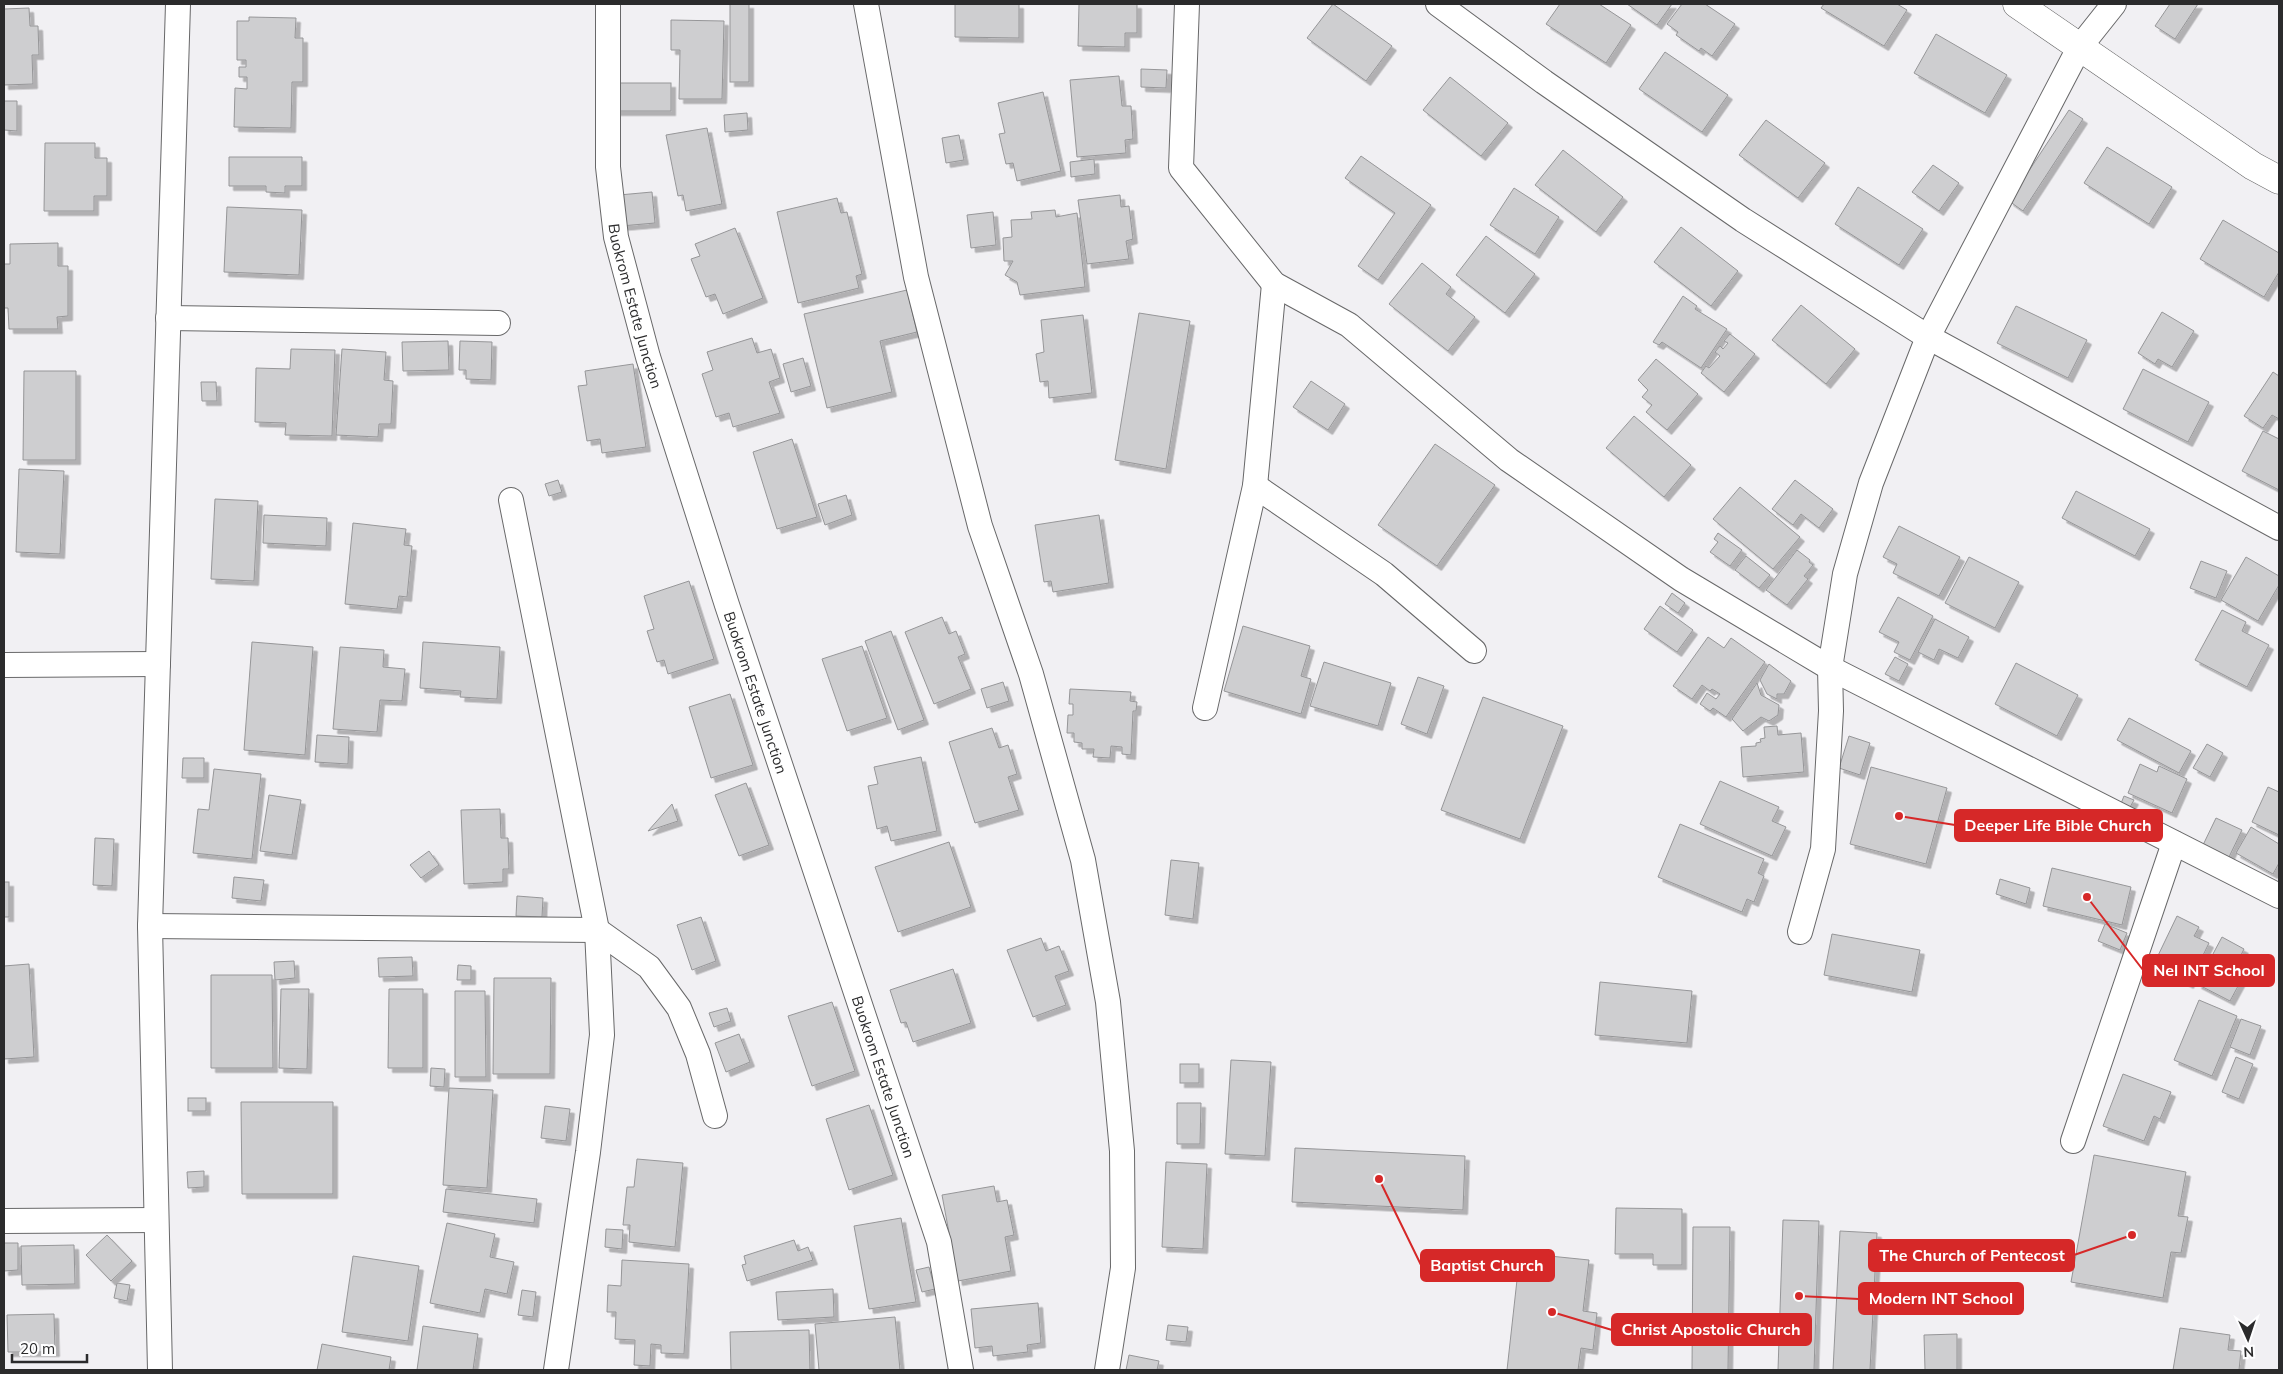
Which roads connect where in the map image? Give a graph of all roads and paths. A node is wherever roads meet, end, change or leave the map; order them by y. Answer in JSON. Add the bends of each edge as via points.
{"nodes":[{"id":1,"x":178,"y":4,"type":"edge"},
{"id":2,"x":608,"y":4,"type":"edge"},
{"id":3,"x":866,"y":4,"type":"edge"},
{"id":4,"x":1187,"y":4,"type":"edge"},
{"id":5,"x":1438,"y":4,"type":"edge"},
{"id":6,"x":2017,"y":4,"type":"edge"},
{"id":7,"x":2114,"y":4,"type":"edge"},
{"id":8,"x":2079,"y":48,"type":"junction"},
{"id":9,"x":2279,"y":180,"type":"edge"},
{"id":10,"x":1274,"y":284,"type":"junction"},
{"id":11,"x":168,"y":318,"type":"junction"},
{"id":12,"x":498,"y":323,"type":"dead end"},
{"id":13,"x":1928,"y":337,"type":"junction"},
{"id":14,"x":1255,"y":486,"type":"junction"},
{"id":15,"x":511,"y":500,"type":"dead end"},
{"id":16,"x":2279,"y":528,"type":"edge"},
{"id":17,"x":1474,"y":651,"type":"dead end"},
{"id":18,"x":158,"y":664,"type":"junction"},
{"id":19,"x":4,"y":665,"type":"edge"},
{"id":20,"x":1830,"y":668,"type":"junction"},
{"id":21,"x":1205,"y":708,"type":"dead end"},
{"id":22,"x":2174,"y":843,"type":"junction"},
{"id":23,"x":2279,"y":896,"type":"edge"},
{"id":24,"x":150,"y":926,"type":"junction"},
{"id":25,"x":596,"y":930,"type":"junction"},
{"id":26,"x":1800,"y":932,"type":"dead end"},
{"id":27,"x":715,"y":1116,"type":"dead end"},
{"id":28,"x":2073,"y":1142,"type":"dead end"},
{"id":29,"x":156,"y":1220,"type":"junction"},
{"id":30,"x":4,"y":1221,"type":"edge"},
{"id":31,"x":160,"y":1370,"type":"edge"},
{"id":32,"x":556,"y":1370,"type":"edge"},
{"id":33,"x":961,"y":1370,"type":"edge"},
{"id":34,"x":1107,"y":1370,"type":"edge"}],
"edges":[{"from":1,"to":11,"type":"street"},
{"from":2,"to":33,"type":"street","name":"Buokrom Estate Junction","via":[[608,167],[616,237],[648,357],[727,605],[939,1242]]},
{"from":3,"to":34,"type":"street","via":[[916,277],[980,526],[1031,674],[1083,860],[1108,1002],[1122,1151],[1123,1268]]},
{"from":4,"to":10,"type":"street","via":[[1182,168]]},
{"from":5,"to":13,"type":"street","via":[[1743,220]]},
{"from":6,"to":8,"type":"street"},
{"from":7,"to":8,"type":"street"},
{"from":8,"to":9,"type":"street","via":[[2253,166]]},
{"from":8,"to":13,"type":"street"},
{"from":10,"to":14,"type":"street"},
{"from":10,"to":20,"type":"street","via":[[1349,325],[1509,460],[1665,568]]},
{"from":11,"to":12,"type":"street"},
{"from":11,"to":18,"type":"street"},
{"from":13,"to":16,"type":"street"},
{"from":13,"to":20,"type":"street","via":[[1871,484],[1845,574]]},
{"from":14,"to":17,"type":"street","via":[[1384,574]]},
{"from":14,"to":21,"type":"street"},
{"from":15,"to":25,"type":"street"},
{"from":18,"to":19,"type":"street"},
{"from":18,"to":24,"type":"street"},
{"from":20,"to":22,"type":"street"},
{"from":20,"to":26,"type":"street","via":[[1832,711],[1823,849]]},
{"from":22,"to":23,"type":"street"},
{"from":22,"to":28,"type":"street"},
{"from":24,"to":25,"type":"street"},
{"from":24,"to":29,"type":"street"},
{"from":25,"to":27,"type":"street","via":[[650,967],[679,1008],[698,1054]]},
{"from":25,"to":32,"type":"street","via":[[602,1035]]},
{"from":29,"to":30,"type":"street"},
{"from":29,"to":31,"type":"street"}]}
